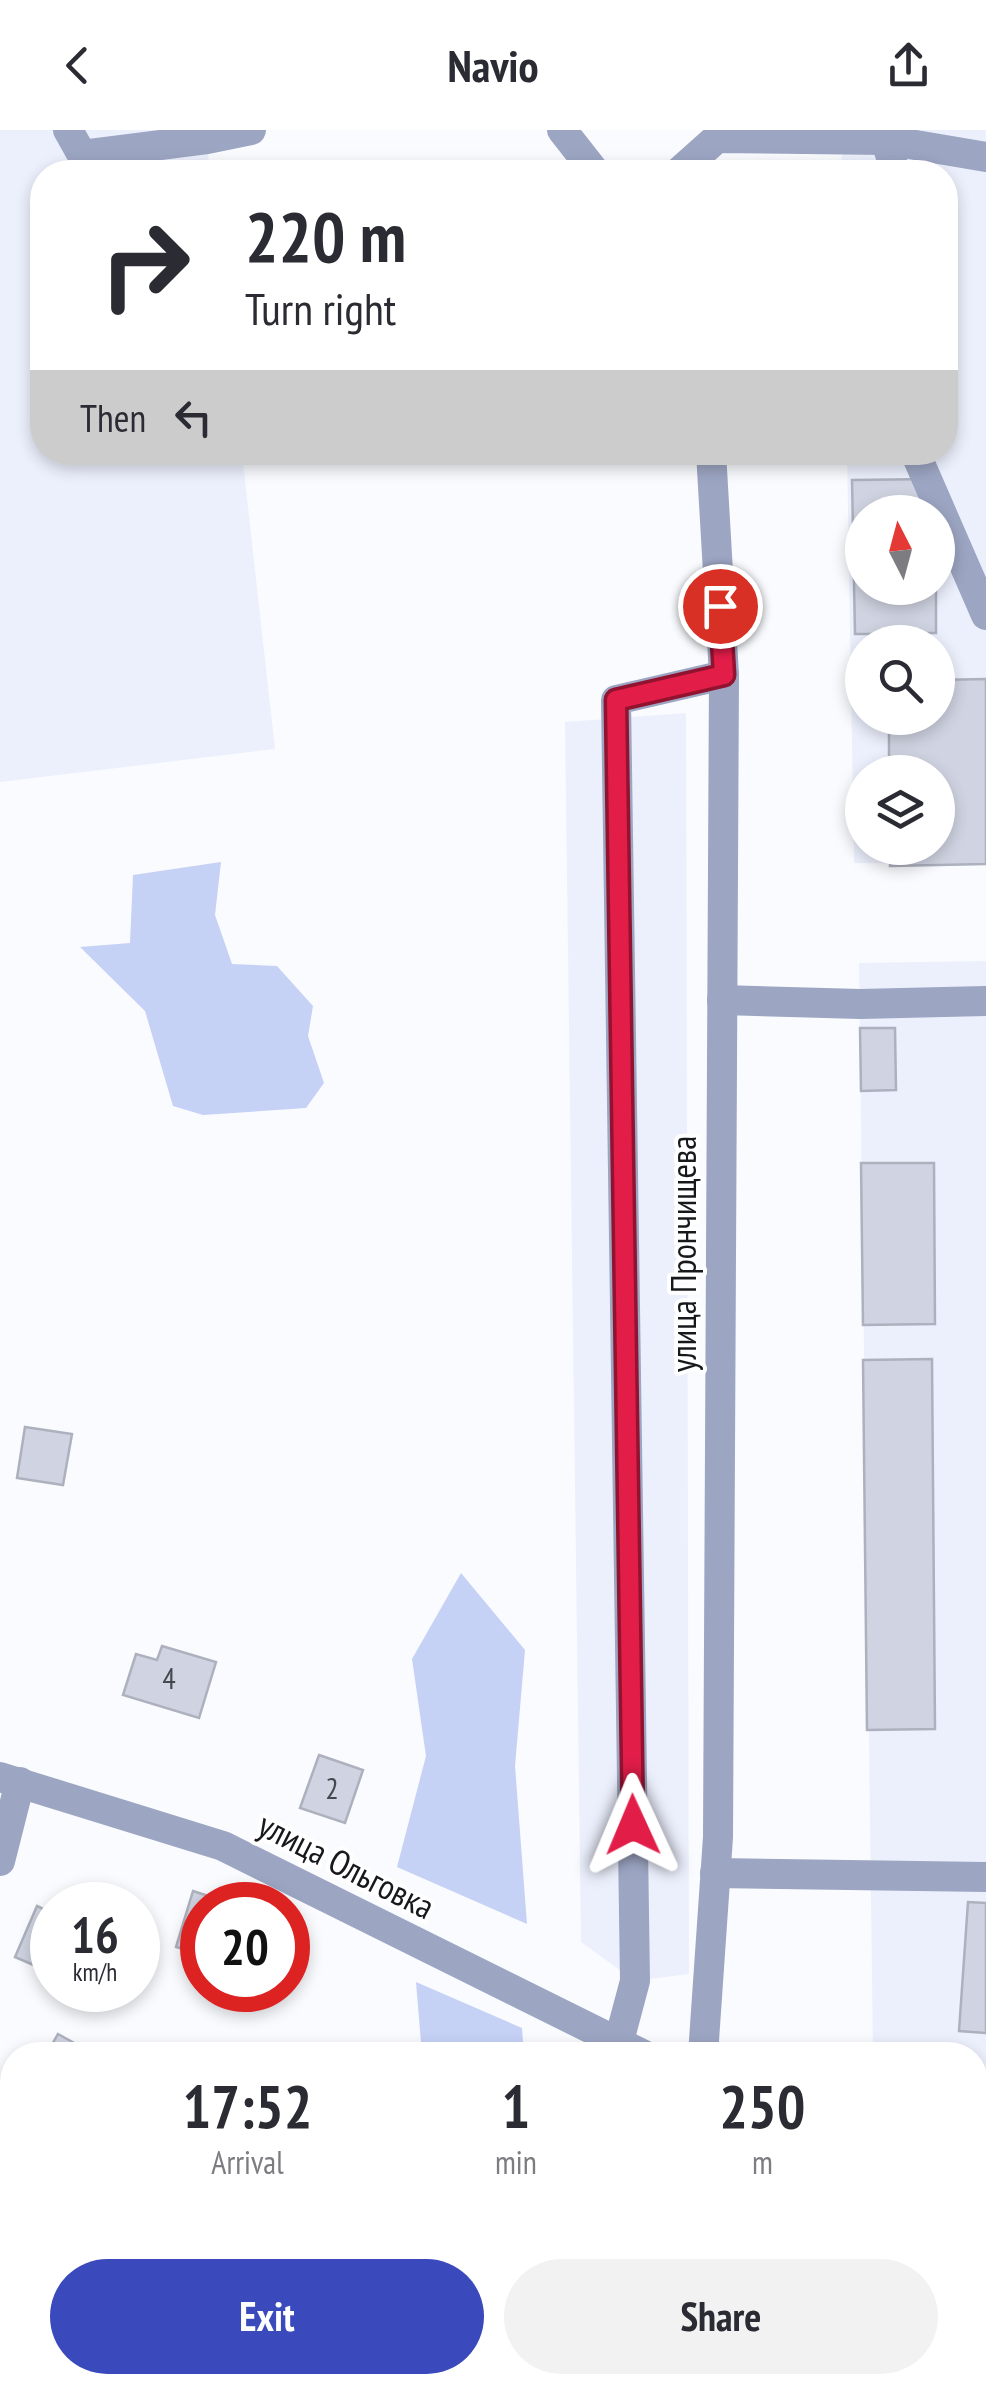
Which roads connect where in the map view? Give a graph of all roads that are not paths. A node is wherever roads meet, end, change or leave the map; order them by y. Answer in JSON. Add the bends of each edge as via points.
{"nodes":[{"id":1,"x":68,"y":130,"type":"edge"},
{"id":2,"x":251,"y":130,"type":"edge"},
{"id":3,"x":562,"y":130,"type":"edge"},
{"id":4,"x":886,"y":140,"type":"junction"},
{"id":5,"x":986,"y":157,"type":"edge"},
{"id":6,"x":585,"y":160,"type":"edge"},
{"id":7,"x":692,"y":160,"type":"edge"},
{"id":8,"x":891,"y":160,"type":"edge"},
{"id":9,"x":713,"y":465,"type":"edge"},
{"id":10,"x":921,"y":465,"type":"edge"},
{"id":11,"x":986,"y":615,"type":"edge"},
{"id":12,"x":724,"y":675,"type":"junction"},
{"id":13,"x":722,"y":1000,"type":"junction"},
{"id":14,"x":986,"y":1001,"type":"edge"},
{"id":15,"x":10,"y":1779,"type":"edge"},
{"id":16,"x":0,"y":1860,"type":"edge"},
{"id":17,"x":715,"y":1873,"type":"junction"},
{"id":18,"x":986,"y":1876,"type":"edge"},
{"id":19,"x":620,"y":2042,"type":"edge"},
{"id":20,"x":632,"y":2042,"type":"edge"},
{"id":21,"x":703,"y":2042,"type":"edge"}],
"edges":[{"from":1,"to":2,"type":"street","via":[[82,155]]},
{"from":3,"to":6,"type":"street"},
{"from":4,"to":5,"type":"street"},
{"from":4,"to":7,"type":"street","via":[[717,138]]},
{"from":4,"to":8,"type":"street"},
{"from":9,"to":12,"type":"street","name":"улица Прончищева"},
{"from":10,"to":11,"type":"street"},
{"from":12,"to":13,"type":"street","name":"улица Прончищева"},
{"from":12,"to":20,"type":"street","via":[[616,700]]},
{"from":13,"to":14,"type":"street"},
{"from":13,"to":17,"type":"street","name":"улица Прончищева"},
{"from":15,"to":16,"type":"street"},
{"from":15,"to":19,"type":"street","name":"улица Ольговка","via":[[222,1846]]},
{"from":17,"to":18,"type":"street"},
{"from":17,"to":21,"type":"street","name":"улица Прончищева"}]}
